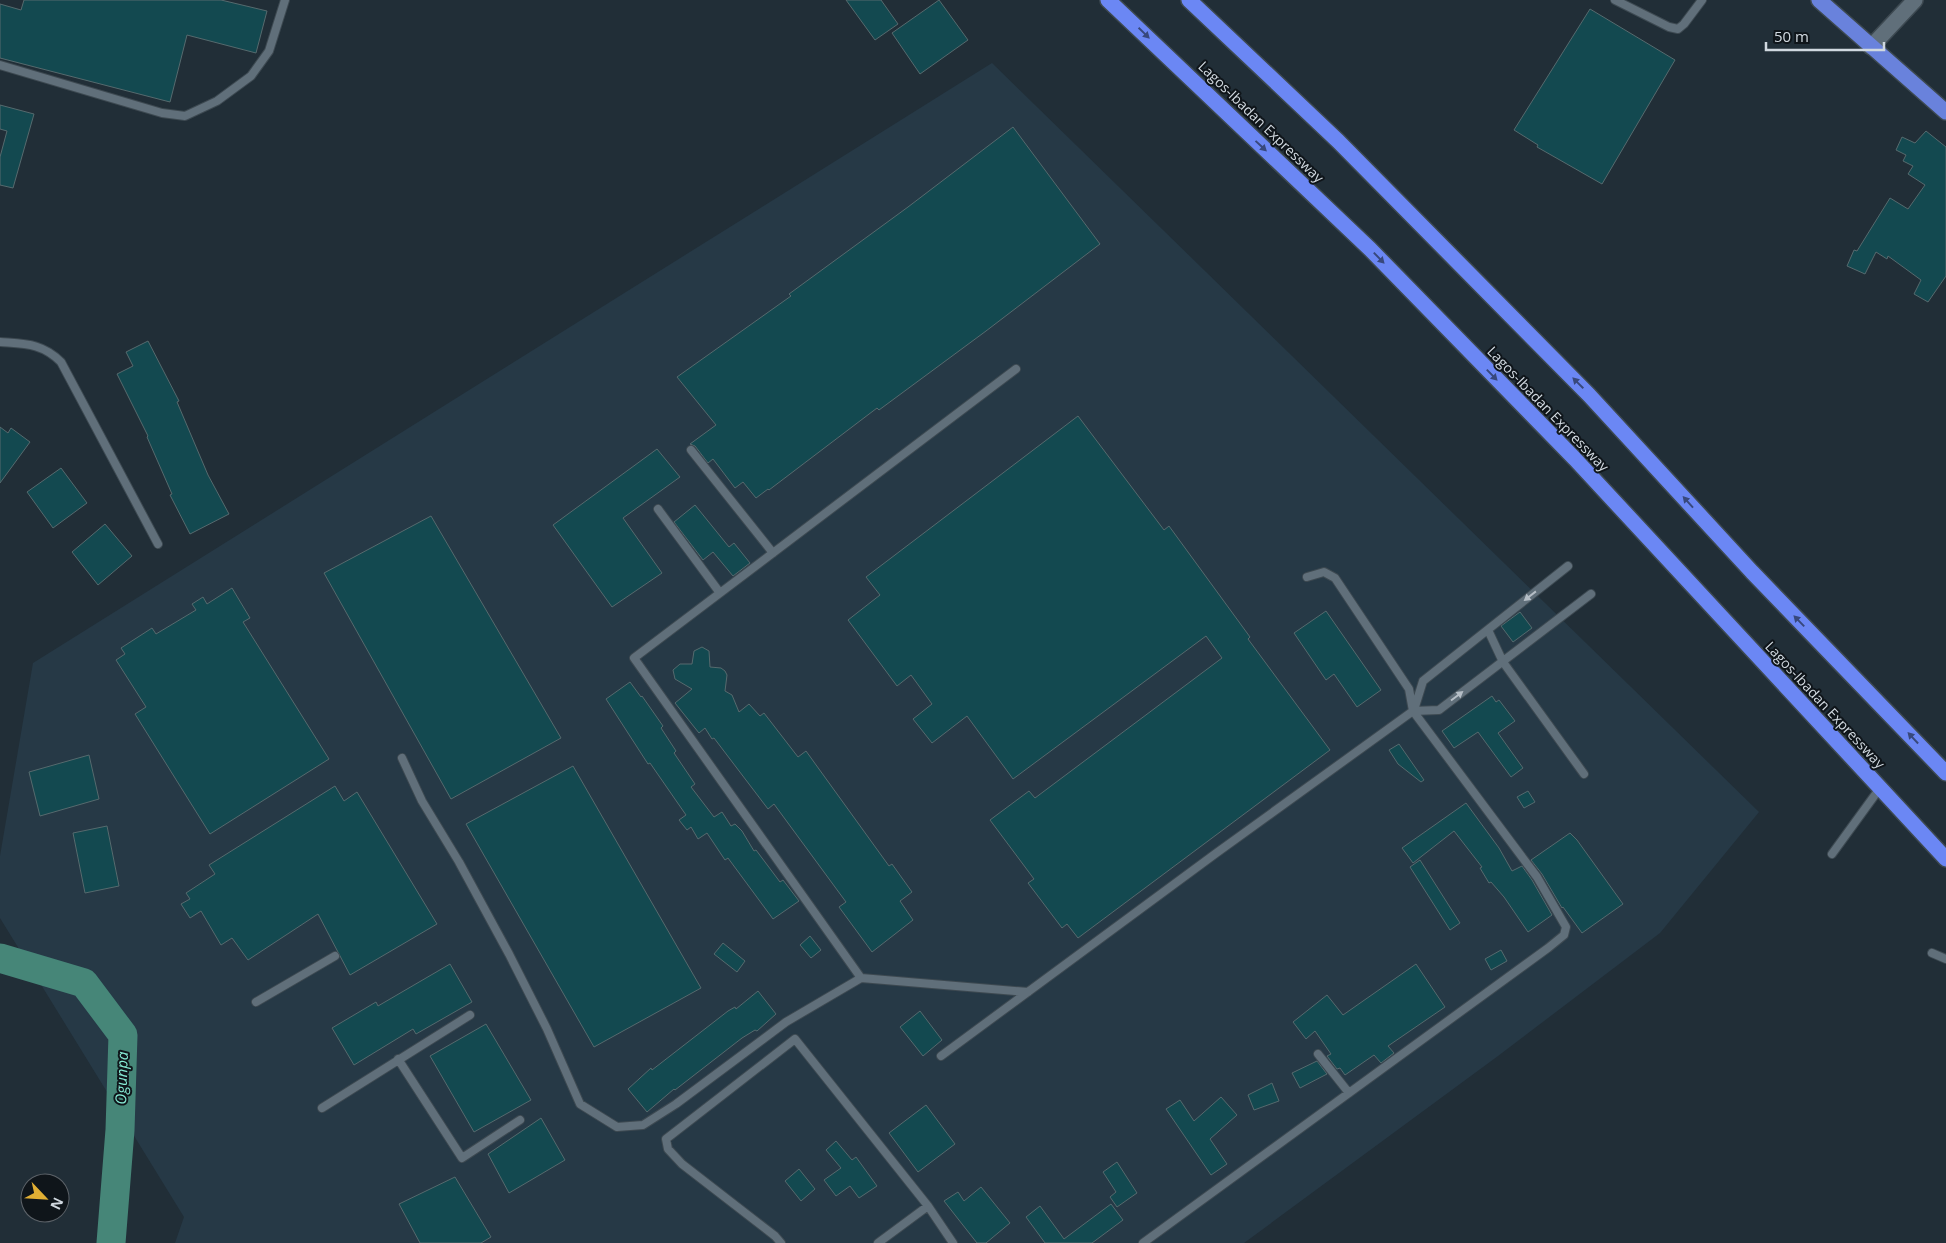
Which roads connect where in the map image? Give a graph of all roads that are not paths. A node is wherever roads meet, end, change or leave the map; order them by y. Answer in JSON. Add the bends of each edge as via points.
{"nodes":[{"id":1,"x":285,"y":0,"type":"edge"},
{"id":2,"x":1108,"y":0,"type":"edge"},
{"id":3,"x":1615,"y":0,"type":"edge"},
{"id":4,"x":1702,"y":0,"type":"edge"},
{"id":5,"x":1820,"y":0,"type":"edge"},
{"id":6,"x":1915,"y":0,"type":"edge"},
{"id":7,"x":1195,"y":2,"type":"edge"},
{"id":8,"x":1870,"y":47,"type":"junction"},
{"id":9,"x":0,"y":65,"type":"edge"},
{"id":10,"x":1946,"y":112,"type":"edge"},
{"id":11,"x":0,"y":342,"type":"edge"},
{"id":12,"x":1016,"y":369,"type":"dead end"},
{"id":13,"x":691,"y":450,"type":"dead end"},
{"id":14,"x":658,"y":509,"type":"dead end"},
{"id":15,"x":158,"y":544,"type":"dead end"},
{"id":16,"x":773,"y":553,"type":"junction"},
{"id":17,"x":1568,"y":566,"type":"dead end"},
{"id":18,"x":1307,"y":577,"type":"dead end"},
{"id":19,"x":720,"y":593,"type":"junction"},
{"id":20,"x":1591,"y":594,"type":"dead end"},
{"id":21,"x":1488,"y":630,"type":"junction"},
{"id":22,"x":1503,"y":662,"type":"junction"},
{"id":23,"x":1413,"y":711,"type":"junction"},
{"id":24,"x":402,"y":758,"type":"dead end"},
{"id":25,"x":1946,"y":773,"type":"edge"},
{"id":26,"x":1584,"y":774,"type":"dead end"},
{"id":27,"x":1880,"y":788,"type":"junction"},
{"id":28,"x":1832,"y":854,"type":"dead end"},
{"id":29,"x":1946,"y":859,"type":"edge"},
{"id":30,"x":1932,"y":953,"type":"dead end"},
{"id":31,"x":335,"y":956,"type":"dead end"},
{"id":32,"x":1946,"y":959,"type":"edge"},
{"id":33,"x":861,"y":978,"type":"junction"},
{"id":34,"x":1028,"y":992,"type":"junction"},
{"id":35,"x":256,"y":1002,"type":"dead end"},
{"id":36,"x":470,"y":1015,"type":"dead end"},
{"id":37,"x":1318,"y":1054,"type":"dead end"},
{"id":38,"x":941,"y":1056,"type":"dead end"},
{"id":39,"x":398,"y":1060,"type":"junction"},
{"id":40,"x":1349,"y":1093,"type":"junction"},
{"id":41,"x":322,"y":1108,"type":"dead end"},
{"id":42,"x":520,"y":1120,"type":"dead end"},
{"id":43,"x":928,"y":1206,"type":"junction"},
{"id":44,"x":781,"y":1243,"type":"edge"},
{"id":45,"x":878,"y":1243,"type":"edge"},
{"id":46,"x":954,"y":1243,"type":"edge"},
{"id":47,"x":1143,"y":1243,"type":"edge"}],
"edges":[{"from":1,"to":9,"type":"lane","via":[[269,52],[251,76],[217,101],[185,116],[162,113]]},
{"from":2,"to":27,"type":"highway","name":"Lagos-Ibadan Expressway","one_way":true,"via":[[1370,249],[1575,459]]},
{"from":3,"to":4,"type":"lane","via":[[1669,28],[1678,29]]},
{"from":5,"to":8,"type":"highway"},
{"from":6,"to":8,"type":"street"},
{"from":25,"to":7,"type":"highway","one_way":true,"via":[[1752,572],[1589,394],[1338,140]]},
{"from":8,"to":10,"type":"highway"},
{"from":11,"to":15,"type":"lane","via":[[34,345],[51,352],[61,362]]},
{"from":12,"to":16,"type":"lane"},
{"from":13,"to":16,"type":"lane"},
{"from":14,"to":19,"type":"lane"},
{"from":16,"to":19,"type":"lane"},
{"from":17,"to":21,"type":"lane","one_way":true},
{"from":18,"to":23,"type":"lane","via":[[1324,572],[1335,578],[1409,688]]},
{"from":19,"to":33,"type":"lane","via":[[634,658]]},
{"from":20,"to":22,"type":"lane"},
{"from":21,"to":22,"type":"lane"},
{"from":21,"to":23,"type":"lane","via":[[1423,681]]},
{"from":23,"to":22,"type":"lane","one_way":true,"via":[[1439,710]]},
{"from":22,"to":26,"type":"lane"},
{"from":23,"to":34,"type":"lane"},
{"from":23,"to":40,"type":"lane","via":[[1537,877],[1566,927],[1564,935],[1548,948]]},
{"from":24,"to":33,"type":"lane","via":[[422,800],[510,954],[580,1104],[616,1127],[643,1125],[786,1022]]},
{"from":27,"to":28,"type":"lane"},
{"from":27,"to":29,"type":"highway","name":"Lagos-Ibadan Expressway"},
{"from":30,"to":32,"type":"lane"},
{"from":31,"to":35,"type":"lane"},
{"from":33,"to":34,"type":"lane"},
{"from":34,"to":38,"type":"lane"},
{"from":36,"to":39,"type":"lane"},
{"from":37,"to":40,"type":"lane"},
{"from":39,"to":41,"type":"lane"},
{"from":39,"to":42,"type":"lane","via":[[462,1158]]},
{"from":40,"to":47,"type":"lane"},
{"from":43,"to":44,"type":"lane","via":[[795,1039],[666,1139],[668,1149],[682,1164]]},
{"from":43,"to":45,"type":"lane"},
{"from":43,"to":46,"type":"lane"}]}
